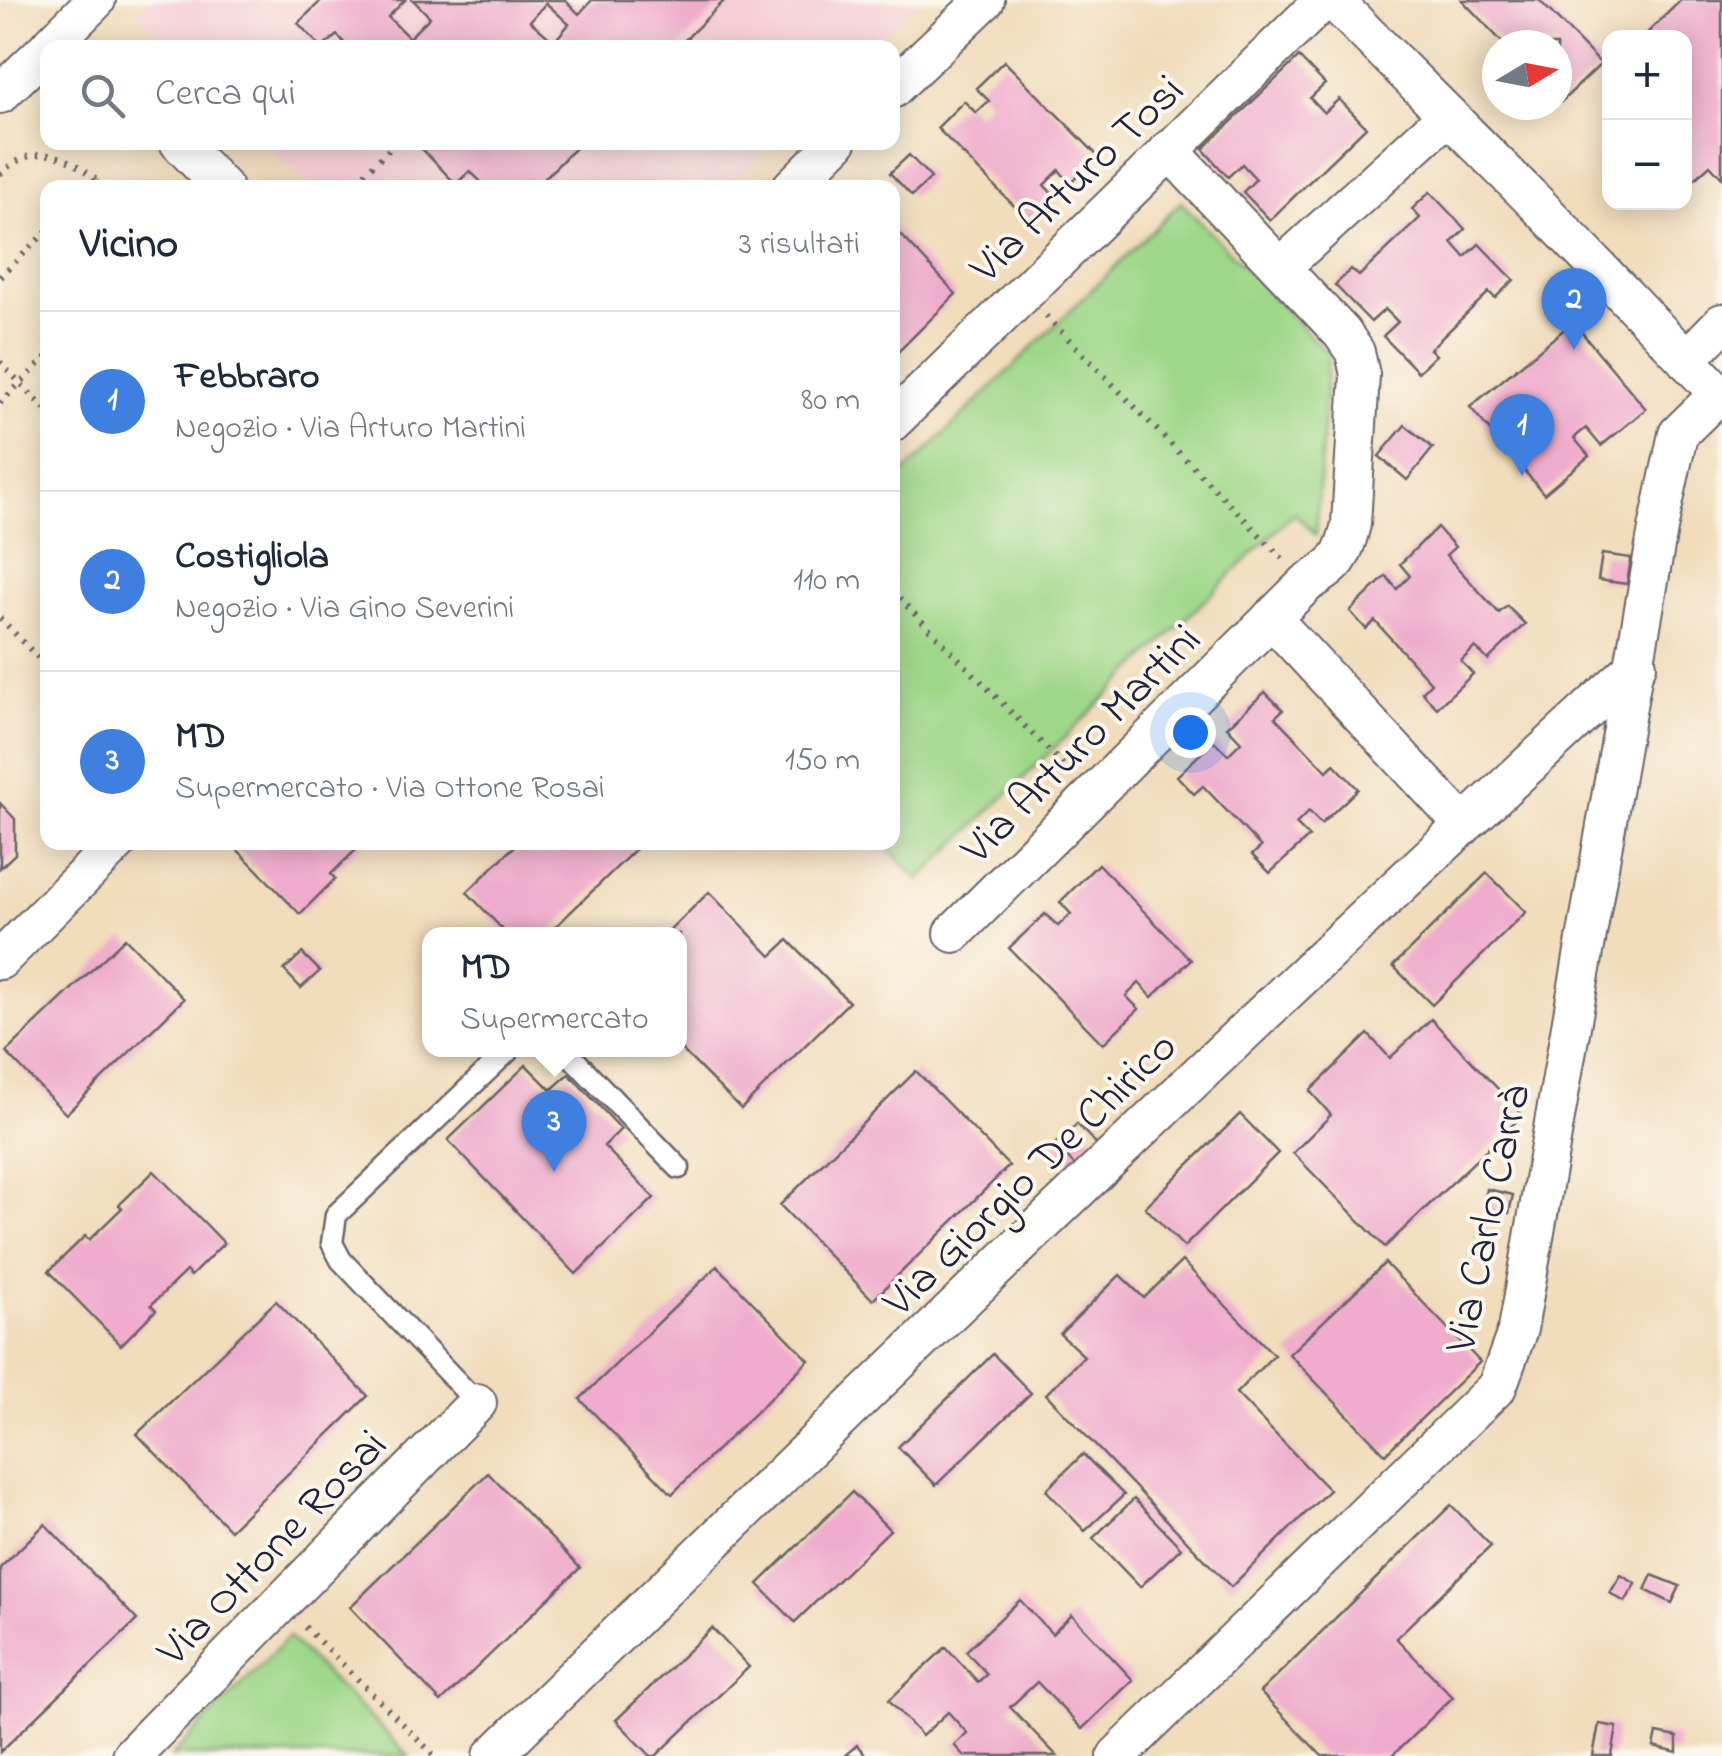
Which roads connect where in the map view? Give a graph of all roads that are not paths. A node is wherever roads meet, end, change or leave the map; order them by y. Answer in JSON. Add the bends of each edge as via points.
{"nodes":[{"id":1,"x":96,"y":0,"type":"edge"},
{"id":2,"x":984,"y":0,"type":"edge"},
{"id":3,"x":1324,"y":0,"type":"edge"},
{"id":4,"x":1332,"y":0,"type":"edge"},
{"id":5,"x":64,"y":40,"type":"edge"},
{"id":6,"x":40,"y":61,"type":"edge"},
{"id":7,"x":900,"y":81,"type":"edge"},
{"id":8,"x":0,"y":94,"type":"edge"},
{"id":9,"x":1448,"y":115,"type":"junction"},
{"id":10,"x":187,"y":150,"type":"edge"},
{"id":11,"x":829,"y":150,"type":"edge"},
{"id":12,"x":1169,"y":150,"type":"junction"},
{"id":13,"x":215,"y":180,"type":"edge"},
{"id":14,"x":798,"y":180,"type":"edge"},
{"id":15,"x":1280,"y":268,"type":"junction"},
{"id":16,"x":1722,"y":324,"type":"edge"},
{"id":17,"x":1686,"y":360,"type":"junction"},
{"id":18,"x":1721,"y":394,"type":"edge"},
{"id":19,"x":900,"y":414,"type":"edge"},
{"id":20,"x":1271,"y":618,"type":"junction"},
{"id":21,"x":1637,"y":665,"type":"junction"},
{"id":22,"x":1463,"y":824,"type":"junction"},
{"id":23,"x":110,"y":850,"type":"edge"},
{"id":24,"x":954,"y":932,"type":"dead end"},
{"id":25,"x":0,"y":960,"type":"edge"},
{"id":26,"x":502,"y":1057,"type":"edge"},
{"id":27,"x":572,"y":1057,"type":"edge"},
{"id":28,"x":679,"y":1168,"type":"dead end"},
{"id":29,"x":477,"y":1402,"type":"joint"},
{"id":30,"x":131,"y":1756,"type":"edge"},
{"id":31,"x":493,"y":1756,"type":"edge"},
{"id":32,"x":1117,"y":1756,"type":"edge"}],
"edges":[{"from":1,"to":5,"type":"street"},
{"from":2,"to":7,"type":"street"},
{"from":3,"to":12,"type":"street","name":"Via Arturo Tosi"},
{"from":4,"to":9,"type":"street"},
{"from":6,"to":8,"type":"street"},
{"from":9,"to":15,"type":"street"},
{"from":9,"to":17,"type":"street"},
{"from":10,"to":13,"type":"street"},
{"from":11,"to":14,"type":"street"},
{"from":12,"to":15,"type":"street","name":"Via Arturo Martini"},
{"from":12,"to":19,"type":"street","name":"Via Arturo Tosi"},
{"from":15,"to":20,"type":"street","name":"Via Arturo Martini","via":[[1342,333],[1360,376],[1346,546],[1335,566]]},
{"from":16,"to":17,"type":"street"},
{"from":17,"to":18,"type":"street"},
{"from":18,"to":21,"type":"street","name":"Via Carlo Carrà","via":[[1678,434]]},
{"from":20,"to":22,"type":"street"},
{"from":20,"to":24,"type":"street","name":"Via Arturo Martini"},
{"from":21,"to":22,"type":"street","name":"Via Giorgio De Chirico"},
{"from":21,"to":32,"type":"street","name":"Via Carlo Carrà","via":[[1518,1330],[1496,1387]]},
{"from":22,"to":31,"type":"street","name":"Via Giorgio De Chirico"},
{"from":23,"to":25,"type":"street"},
{"from":26,"to":29,"type":"lane","via":[[336,1215],[332,1242],[340,1260]]},
{"from":27,"to":28,"type":"lane"},
{"from":29,"to":30,"type":"street","name":"Via Ottone Rosai"}]}
